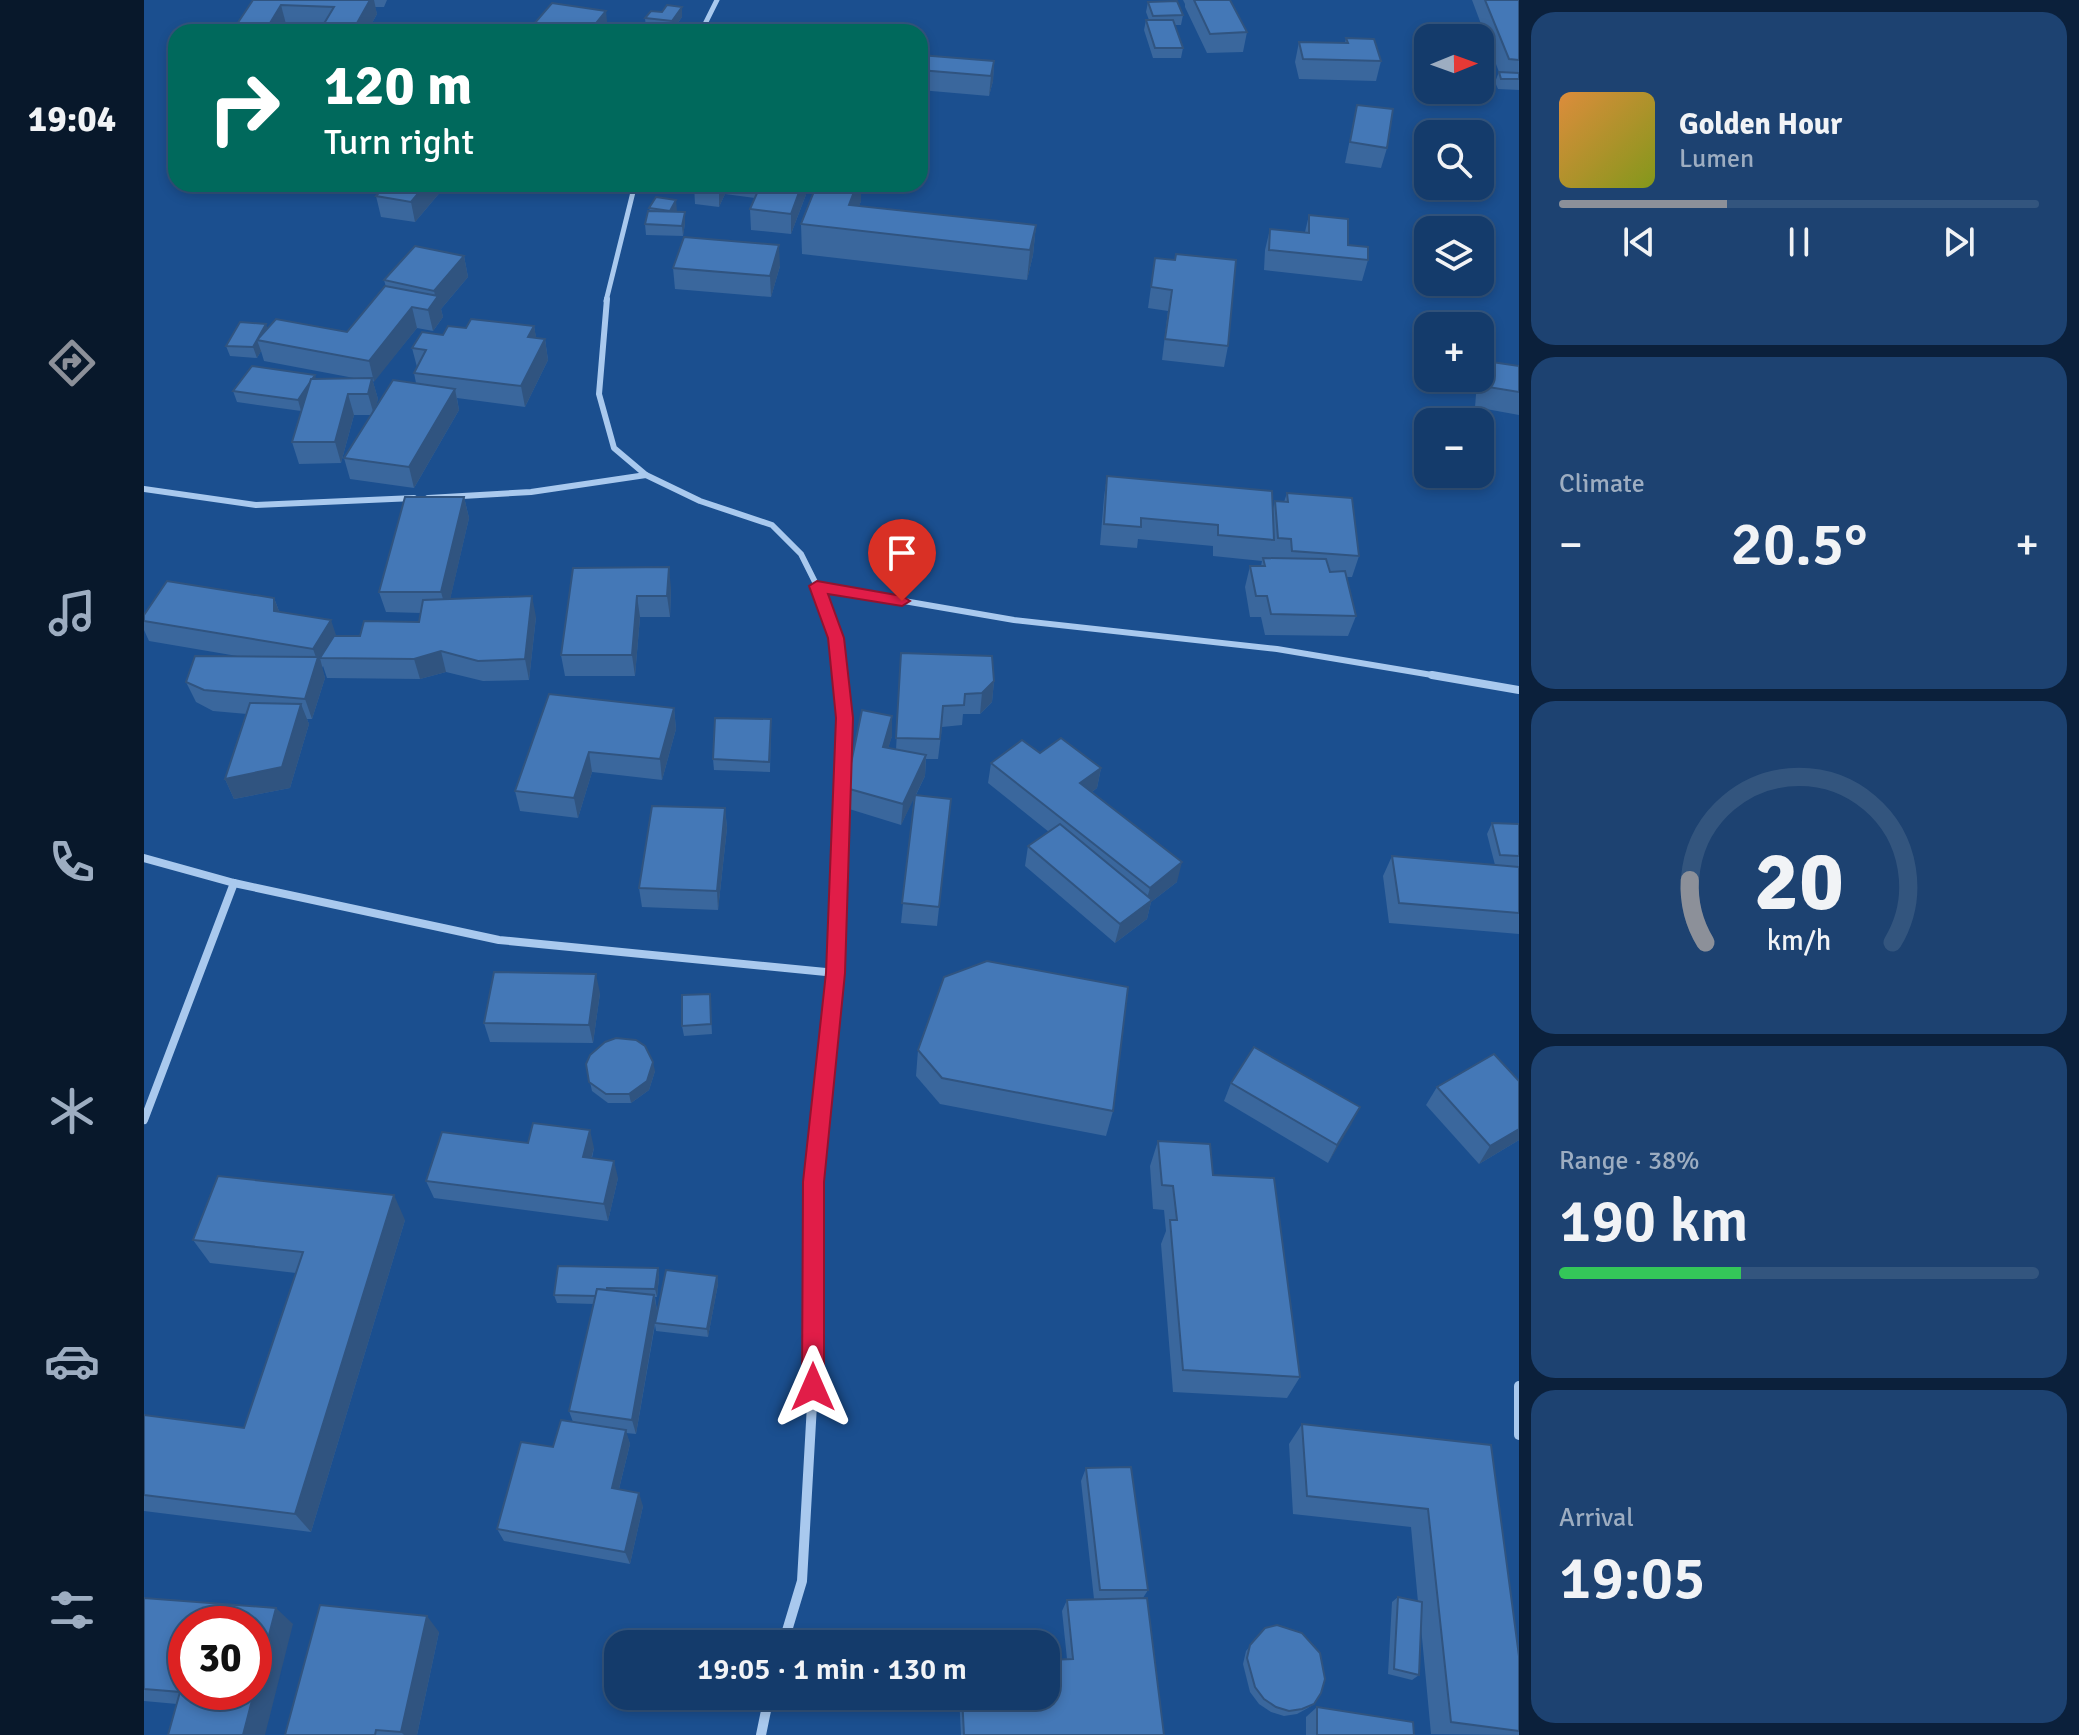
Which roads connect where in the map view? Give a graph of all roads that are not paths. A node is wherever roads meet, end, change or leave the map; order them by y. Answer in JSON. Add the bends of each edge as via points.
{"nodes":[{"id":1,"x":717,"y":0,"type":"edge"},
{"id":2,"x":705,"y":24,"type":"edge"},
{"id":3,"x":633,"y":192,"type":"edge"},
{"id":4,"x":646,"y":475,"type":"junction"},
{"id":5,"x":144,"y":489,"type":"edge"},
{"id":6,"x":817,"y":586,"type":"junction"},
{"id":7,"x":1519,"y":690,"type":"edge"},
{"id":8,"x":144,"y":858,"type":"edge"},
{"id":9,"x":234,"y":883,"type":"junction"},
{"id":10,"x":836,"y":973,"type":"junction"},
{"id":11,"x":144,"y":1120,"type":"edge"},
{"id":12,"x":1519,"y":1386,"type":"edge"},
{"id":13,"x":1519,"y":1435,"type":"edge"},
{"id":14,"x":787,"y":1630,"type":"edge"},
{"id":15,"x":766,"y":1710,"type":"edge"},
{"id":16,"x":761,"y":1735,"type":"edge"}],
"edges":[{"from":1,"to":2,"type":"street"},
{"from":3,"to":4,"type":"street","via":[[607,295],[599,394],[614,448]]},
{"from":4,"to":5,"type":"street","via":[[531,492],[329,504],[256,505]]},
{"from":4,"to":6,"type":"street","via":[[700,501],[772,525],[801,554]]},
{"from":6,"to":7,"type":"street","via":[[1014,620],[1290,651]]},
{"from":6,"to":10,"type":"street","via":[[836,638],[844,718]]},
{"from":8,"to":9,"type":"street"},
{"from":9,"to":10,"type":"street","via":[[499,940]]},
{"from":9,"to":11,"type":"street"},
{"from":10,"to":14,"type":"street","via":[[814,1182],[813,1387],[802,1581]]},
{"from":12,"to":13,"type":"street"},
{"from":15,"to":16,"type":"street"}]}
